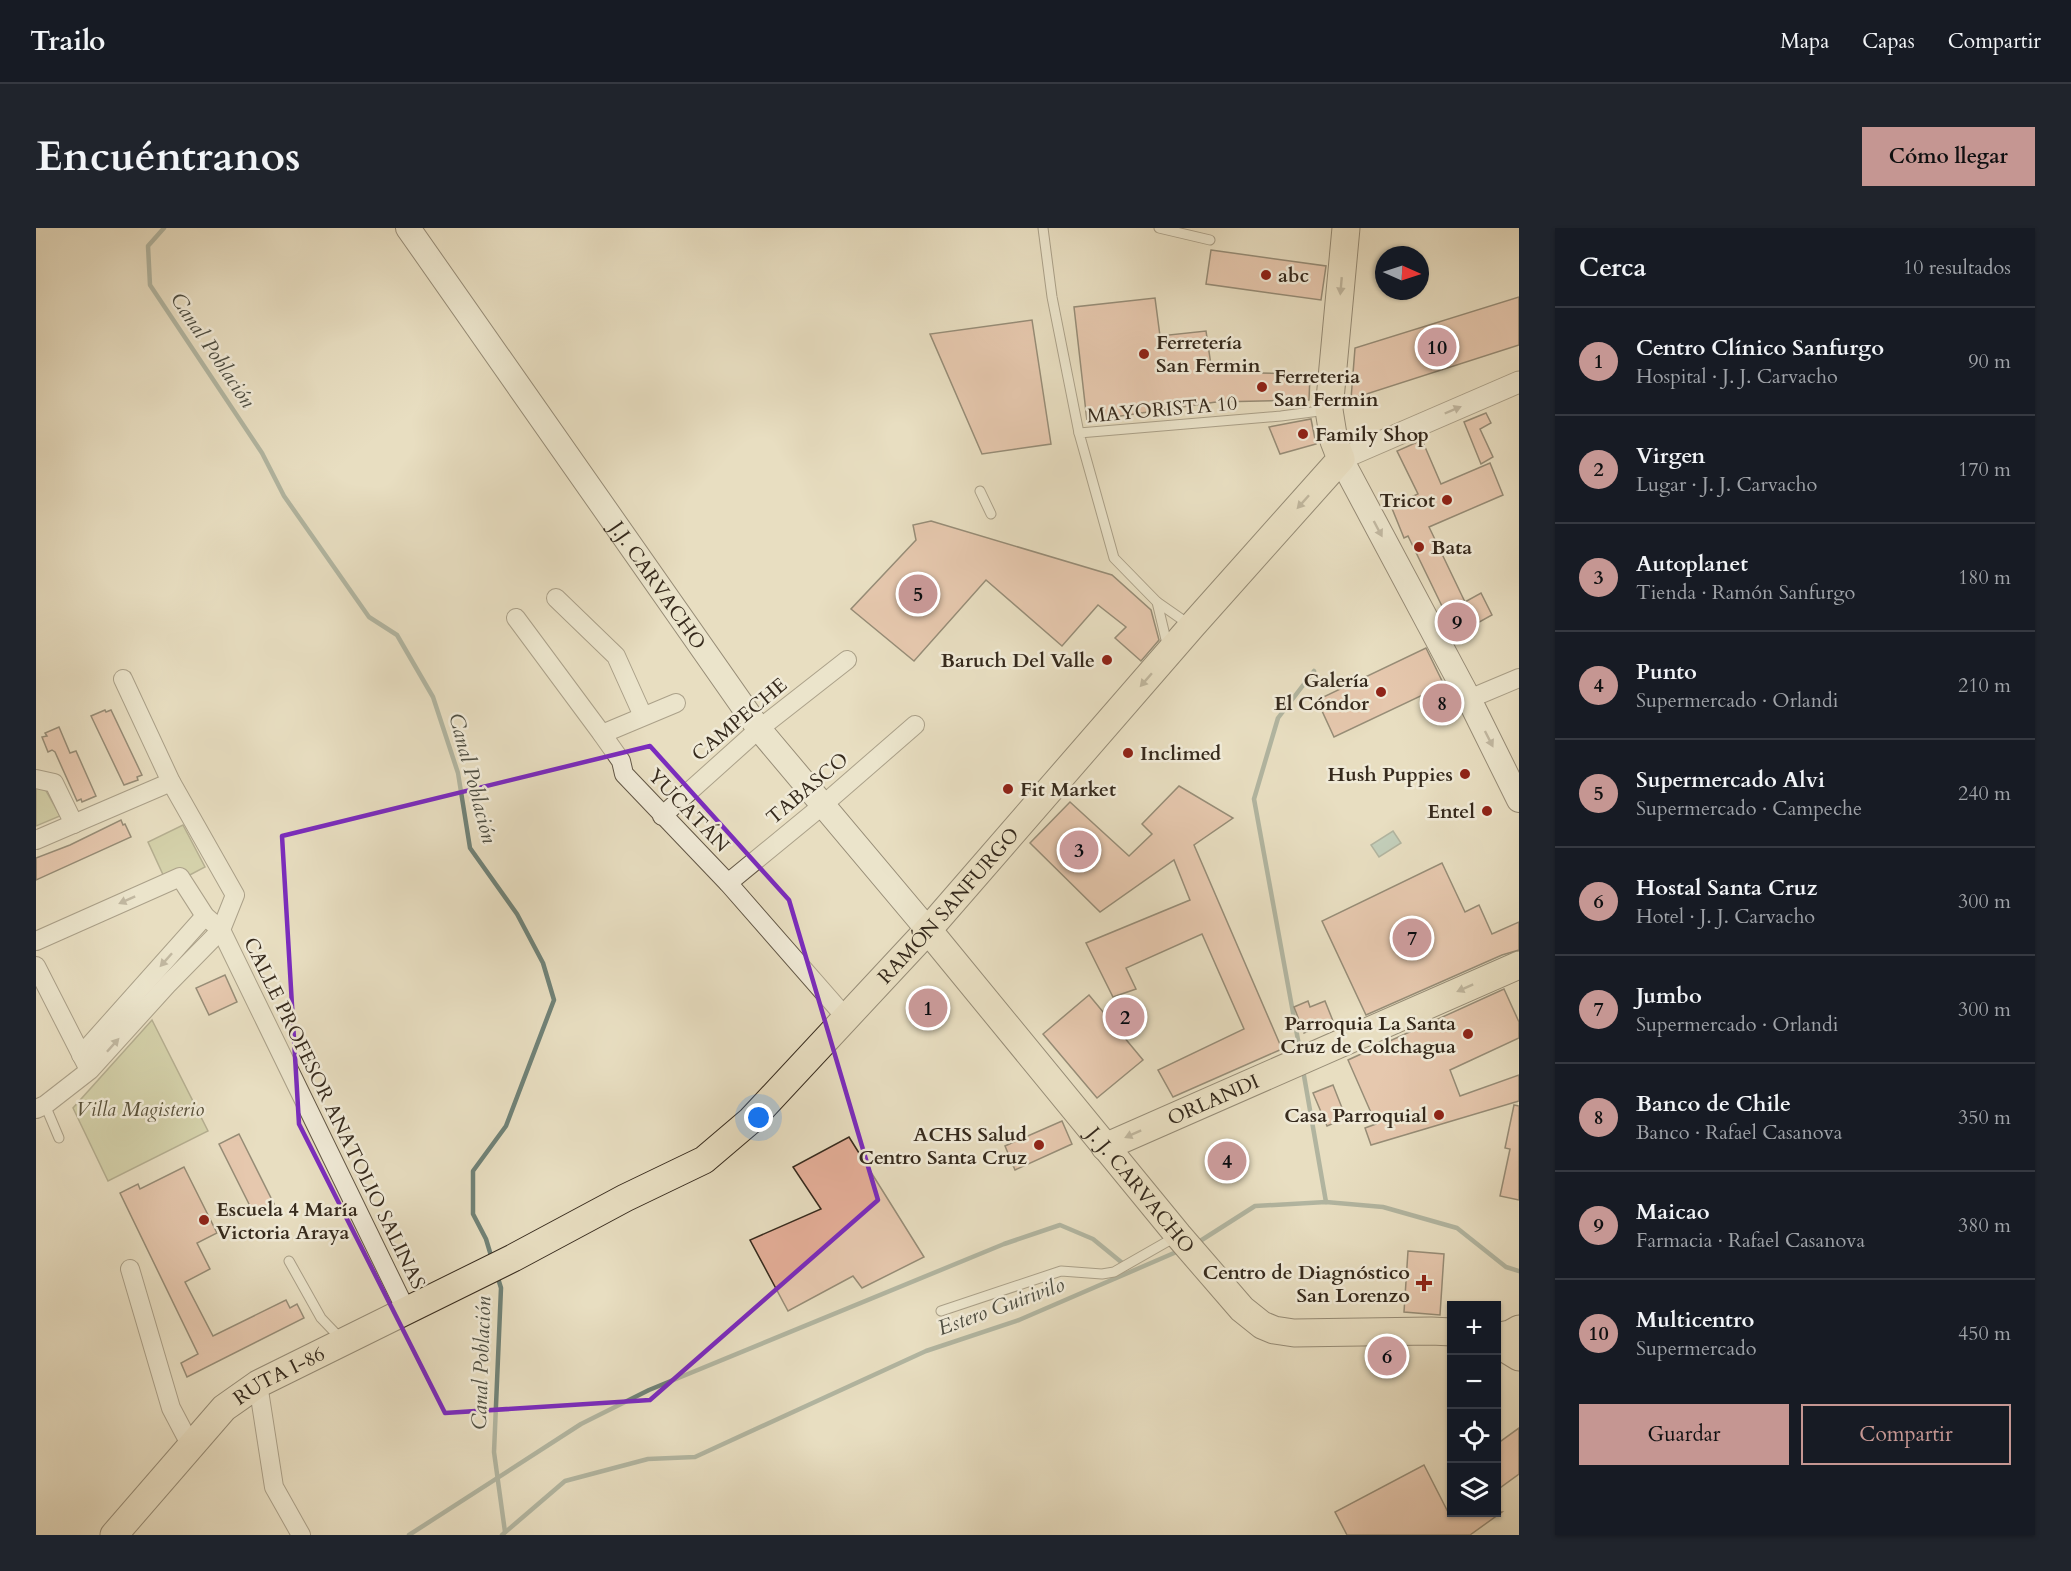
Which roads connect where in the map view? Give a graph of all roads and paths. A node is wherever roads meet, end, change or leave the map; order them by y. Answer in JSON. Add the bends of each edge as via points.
{"nodes":[{"id":1,"x":408,"y":228,"type":"edge"},
{"id":2,"x":1043,"y":228,"type":"edge"},
{"id":3,"x":1159,"y":228,"type":"edge"},
{"id":4,"x":1346,"y":228,"type":"edge"},
{"id":5,"x":1210,"y":240,"type":"dead end"},
{"id":6,"x":1519,"y":382,"type":"edge"},
{"id":7,"x":1329,"y":410,"type":"junction"},
{"id":8,"x":1079,"y":434,"type":"junction"},
{"id":9,"x":1341,"y":459,"type":"junction"},
{"id":10,"x":980,"y":491,"type":"dead end"},
{"id":11,"x":991,"y":514,"type":"dead end"},
{"id":12,"x":556,"y":598,"type":"dead end"},
{"id":13,"x":1157,"y":602,"type":"junction"},
{"id":14,"x":516,"y":618,"type":"dead end"},
{"id":15,"x":1192,"y":626,"type":"junction"},
{"id":16,"x":1169,"y":653,"type":"junction"},
{"id":17,"x":847,"y":660,"type":"dead end"},
{"id":18,"x":1519,"y":678,"type":"edge"},
{"id":19,"x":123,"y":679,"type":"dead end"},
{"id":20,"x":1469,"y":699,"type":"junction"},
{"id":21,"x":676,"y":703,"type":"dead end"},
{"id":22,"x":642,"y":716,"type":"junction"},
{"id":23,"x":915,"y":725,"type":"dead end"},
{"id":24,"x":759,"y":729,"type":"junction"},
{"id":25,"x":602,"y":734,"type":"junction"},
{"id":26,"x":36,"y":779,"type":"edge"},
{"id":27,"x":171,"y":782,"type":"junction"},
{"id":28,"x":1519,"y":800,"type":"edge"},
{"id":29,"x":823,"y":805,"type":"junction"},
{"id":30,"x":663,"y":816,"type":"junction"},
{"id":31,"x":74,"y":824,"type":"junction"},
{"id":32,"x":36,"y":840,"type":"edge"},
{"id":33,"x":728,"y":883,"type":"junction"},
{"id":34,"x":205,"y":916,"type":"junction"},
{"id":35,"x":221,"y":930,"type":"junction"},
{"id":36,"x":928,"y":930,"type":"junction"},
{"id":37,"x":36,"y":941,"type":"edge"},
{"id":38,"x":1519,"y":965,"type":"edge"},
{"id":39,"x":36,"y":966,"type":"edge"},
{"id":40,"x":846,"y":1019,"type":"junction"},
{"id":41,"x":86,"y":1063,"type":"junction"},
{"id":42,"x":40,"y":1107,"type":"edge"},
{"id":43,"x":59,"y":1138,"type":"dead end"},
{"id":44,"x":1105,"y":1147,"type":"junction"},
{"id":45,"x":1181,"y":1238,"type":"junction"},
{"id":46,"x":289,"y":1261,"type":"dead end"},
{"id":47,"x":130,"y":1269,"type":"dead end"},
{"id":48,"x":487,"y":1270,"type":"joint"},
{"id":49,"x":406,"y":1310,"type":"junction"},
{"id":50,"x":941,"y":1311,"type":"dead end"},
{"id":51,"x":1519,"y":1329,"type":"edge"},
{"id":52,"x":1447,"y":1332,"type":"edge"},
{"id":53,"x":1501,"y":1336,"type":"edge"},
{"id":54,"x":343,"y":1341,"type":"junction"},
{"id":55,"x":1501,"y":1346,"type":"edge"},
{"id":56,"x":1519,"y":1357,"type":"edge"},
{"id":57,"x":258,"y":1384,"type":"junction"},
{"id":58,"x":191,"y":1446,"type":"junction"},
{"id":59,"x":114,"y":1535,"type":"edge"},
{"id":60,"x":301,"y":1535,"type":"edge"}],
"edges":[{"from":1,"to":24,"type":"main road","name":"J.J. CARVACHO"},
{"from":2,"to":8,"type":"lane","via":[[1052,297]]},
{"from":3,"to":5,"type":"lane"},
{"from":4,"to":7,"type":"main road","one_way":true},
{"from":9,"to":6,"type":"street","one_way":true},
{"from":7,"to":8,"type":"lane","name":"MAYORISTA 10"},
{"from":7,"to":9,"type":"main road"},
{"from":8,"to":13,"type":"lane","name":"MAYORISTA 10","via":[[1114,558]]},
{"from":9,"to":15,"type":"main road","name":"RAMÓN SANFURGO","one_way":true},
{"from":9,"to":20,"type":"main road","one_way":true},
{"from":10,"to":11,"type":"lane"},
{"from":12,"to":22,"type":"street","via":[[616,656]]},
{"from":13,"to":15,"type":"lane","name":"MAYORISTA 10"},
{"from":13,"to":16,"type":"lane"},
{"from":14,"to":25,"type":"street","name":"YUCATÁN"},
{"from":15,"to":16,"type":"main road","name":"RAMÓN SANFURGO"},
{"from":16,"to":36,"type":"main road","name":"RAMÓN SANFURGO","one_way":true},
{"from":17,"to":24,"type":"street","name":"CAMPECHE"},
{"from":18,"to":20,"type":"street"},
{"from":19,"to":27,"type":"street","name":"CALLE PROFESOR ANATOLIO SALINAS"},
{"from":20,"to":28,"type":"main road","one_way":true},
{"from":21,"to":22,"type":"street"},
{"from":22,"to":25,"type":"street"},
{"from":23,"to":29,"type":"street","name":"TABASCO"},
{"from":24,"to":29,"type":"main road","name":"J.J. CARVACHO"},
{"from":24,"to":30,"type":"street","name":"CAMPECHE"},
{"from":25,"to":30,"type":"street","name":"YUCATÁN","via":[[621,762],[624,774]]},
{"from":26,"to":31,"type":"street","via":[[54,783]]},
{"from":27,"to":31,"type":"street"},
{"from":27,"to":35,"type":"street","name":"CALLE PROFESOR ANATOLIO SALINAS","via":[[235,895]]},
{"from":29,"to":33,"type":"street","name":"TABASCO"},
{"from":29,"to":36,"type":"main road","name":"J.J. CARVACHO"},
{"from":30,"to":33,"type":"street","name":"YUCATÁN"},
{"from":31,"to":32,"type":"street"},
{"from":33,"to":40,"type":"street","name":"YUCATÁN"},
{"from":34,"to":35,"type":"street"},
{"from":34,"to":37,"type":"street","one_way":true,"via":[[180,877]]},
{"from":34,"to":41,"type":"street","one_way":true},
{"from":41,"to":35,"type":"street","one_way":true},
{"from":35,"to":49,"type":"street","name":"CALLE PROFESOR ANATOLIO SALINAS"},
{"from":36,"to":40,"type":"main road","name":"RAMÓN SANFURGO"},
{"from":36,"to":44,"type":"main road","name":"J. J. CARVACHO"},
{"from":38,"to":44,"type":"main road","name":"ORLANDI","one_way":true},
{"from":39,"to":41,"type":"street"},
{"from":40,"to":48,"type":"main road","name":"RAMÓN SANFURGO","via":[[752,1120],[704,1160]]},
{"from":41,"to":42,"type":"street"},
{"from":42,"to":43,"type":"lane"},
{"from":44,"to":45,"type":"main road","name":"J. J. CARVACHO"},
{"from":45,"to":50,"type":"lane","via":[[1114,1272],[1060,1271]]},
{"from":45,"to":52,"type":"main road","name":"J. J. CARVACHO","via":[[1251,1318],[1268,1327],[1284,1332]]},
{"from":46,"to":54,"type":"lane","via":[[321,1317]]},
{"from":47,"to":58,"type":"street","via":[[171,1408]]},
{"from":48,"to":49,"type":"main road","name":"RUTA I-86"},
{"from":49,"to":54,"type":"main road","name":"RUTA I-86"},
{"from":51,"to":53,"type":"main road"},
{"from":54,"to":57,"type":"main road","name":"RUTA I-86"},
{"from":55,"to":56,"type":"main road"},
{"from":57,"to":58,"type":"main road","name":"RUTA I-86","via":[[224,1408]]},
{"from":57,"to":60,"type":"street","via":[[274,1487]]},
{"from":58,"to":59,"type":"main road","name":"RUTA I-86"}]}
